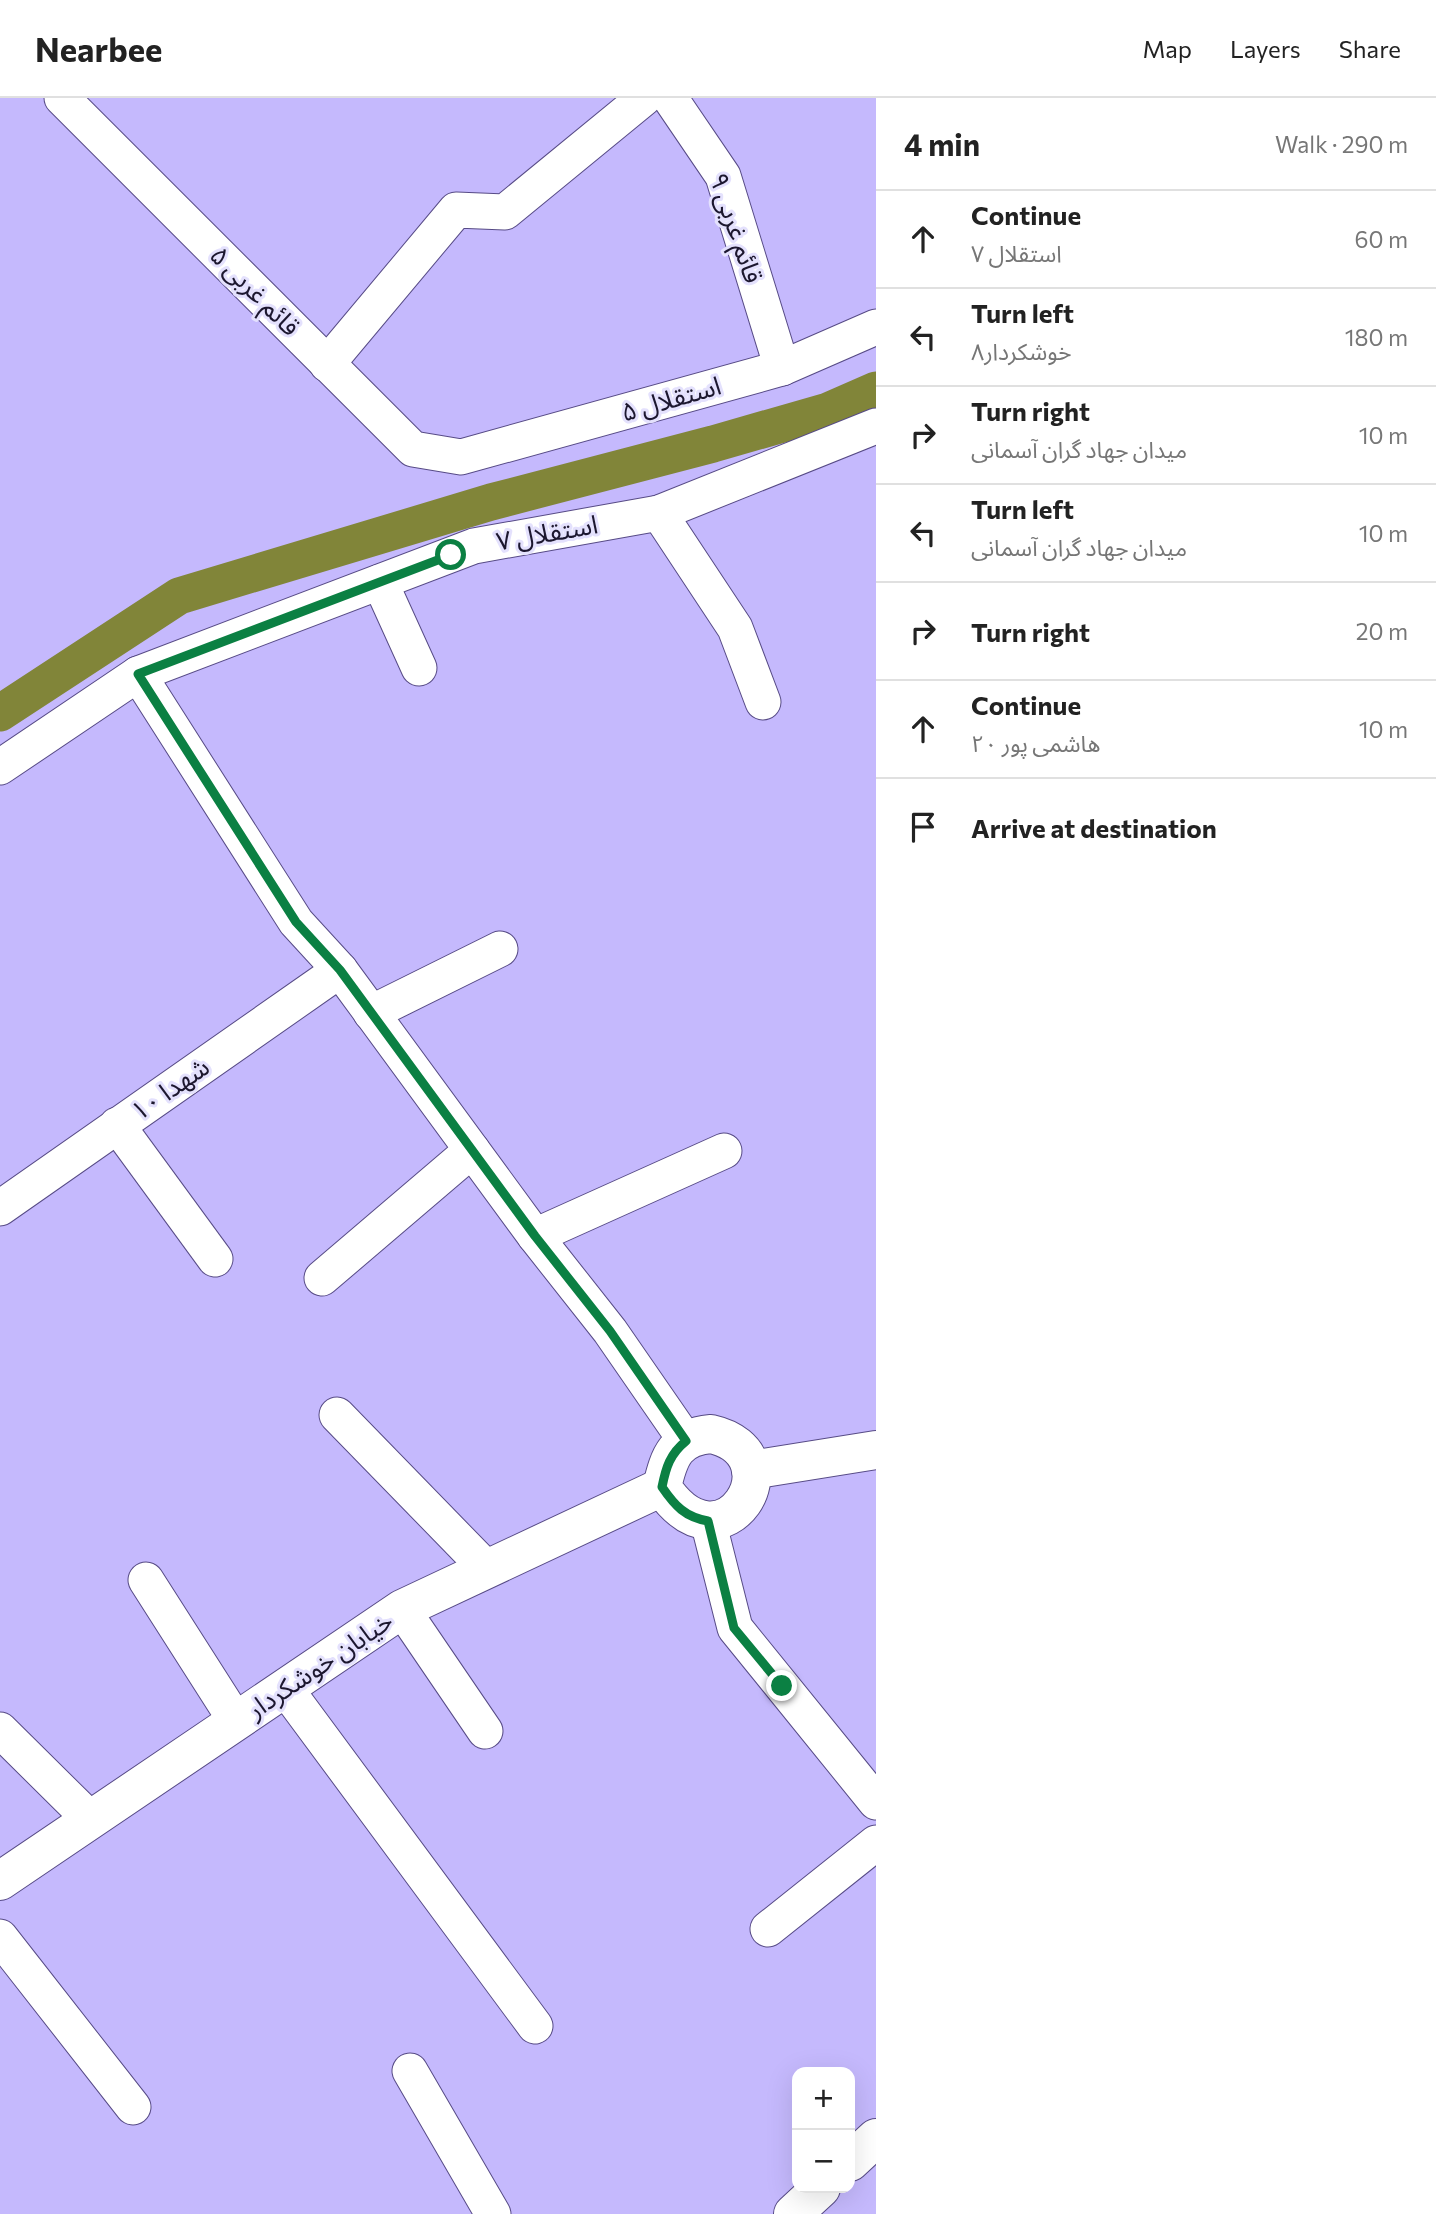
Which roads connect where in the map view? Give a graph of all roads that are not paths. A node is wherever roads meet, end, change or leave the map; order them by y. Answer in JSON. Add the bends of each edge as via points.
{"nodes":[{"id":1,"x":62,"y":98,"type":"edge"},
{"id":2,"x":645,"y":98,"type":"edge"},
{"id":3,"x":670,"y":98,"type":"edge"},
{"id":4,"x":876,"y":327,"type":"edge"},
{"id":5,"x":327,"y":364,"type":"junction"},
{"id":6,"x":782,"y":368,"type":"junction"},
{"id":7,"x":876,"y":426,"type":"edge"},
{"id":8,"x":461,"y":457,"type":"joint"},
{"id":9,"x":659,"y":513,"type":"junction"},
{"id":10,"x":380,"y":582,"type":"junction"},
{"id":11,"x":419,"y":668,"type":"dead end"},
{"id":12,"x":138,"y":674,"type":"junction"},
{"id":13,"x":763,"y":702,"type":"dead end"},
{"id":14,"x":0,"y":767,"type":"edge"},
{"id":15,"x":500,"y":949,"type":"dead end"},
{"id":16,"x":340,"y":970,"type":"junction"},
{"id":17,"x":371,"y":1013,"type":"junction"},
{"id":18,"x":117,"y":1125,"type":"junction"},
{"id":19,"x":472,"y":1150,"type":"junction"},
{"id":20,"x":724,"y":1151,"type":"dead end"},
{"id":21,"x":0,"y":1208,"type":"edge"},
{"id":22,"x":535,"y":1236,"type":"junction"},
{"id":23,"x":215,"y":1259,"type":"dead end"},
{"id":24,"x":322,"y":1278,"type":"dead end"},
{"id":25,"x":337,"y":1415,"type":"dead end"},
{"id":26,"x":686,"y":1441,"type":"junction"},
{"id":27,"x":876,"y":1450,"type":"edge"},
{"id":28,"x":751,"y":1470,"type":"junction"},
{"id":29,"x":662,"y":1487,"type":"junction"},
{"id":30,"x":708,"y":1521,"type":"junction"},
{"id":31,"x":487,"y":1569,"type":"junction"},
{"id":32,"x":146,"y":1580,"type":"dead end"},
{"id":33,"x":402,"y":1609,"type":"junction"},
{"id":34,"x":285,"y":1688,"type":"junction"},
{"id":35,"x":236,"y":1721,"type":"junction"},
{"id":36,"x":0,"y":1730,"type":"edge"},
{"id":37,"x":485,"y":1731,"type":"dead end"},
{"id":38,"x":876,"y":1802,"type":"edge"},
{"id":39,"x":90,"y":1819,"type":"junction"},
{"id":40,"x":876,"y":1843,"type":"edge"},
{"id":41,"x":0,"y":1881,"type":"edge"},
{"id":42,"x":768,"y":1929,"type":"dead end"},
{"id":43,"x":0,"y":1937,"type":"edge"},
{"id":44,"x":535,"y":2026,"type":"dead end"},
{"id":45,"x":410,"y":2071,"type":"dead end"},
{"id":46,"x":133,"y":2107,"type":"dead end"},
{"id":47,"x":876,"y":2138,"type":"edge"},
{"id":48,"x":855,"y":2157,"type":"edge"},
{"id":49,"x":816,"y":2193,"type":"edge"},
{"id":50,"x":493,"y":2214,"type":"edge"},
{"id":51,"x":793,"y":2214,"type":"edge"}],
"edges":[{"from":1,"to":5,"type":"street","name":"قائم غربی ۵"},
{"from":2,"to":5,"type":"street","via":[[505,212],[456,210]]},
{"from":3,"to":6,"type":"street","name":"قائم غربی ۹","via":[[723,176]]},
{"from":4,"to":6,"type":"street","name":"استقلال ۵"},
{"from":5,"to":8,"type":"street","name":"قائم غربی ۵","via":[[413,449]]},
{"from":6,"to":8,"type":"street","name":"استقلال ۵"},
{"from":7,"to":9,"type":"street","name":"استقلال ۷"},
{"from":9,"to":10,"type":"street","name":"استقلال ۷","via":[[474,546]]},
{"from":9,"to":13,"type":"street","via":[[735,628]]},
{"from":10,"to":11,"type":"street"},
{"from":10,"to":12,"type":"street","name":"استقلال ۷"},
{"from":12,"to":14,"type":"street","name":"استقلال ۷"},
{"from":12,"to":16,"type":"street","via":[[296,922]]},
{"from":15,"to":17,"type":"street"},
{"from":16,"to":17,"type":"street"},
{"from":16,"to":18,"type":"street","name":"شهدا ۱۰"},
{"from":17,"to":19,"type":"street"},
{"from":18,"to":21,"type":"street","name":"شهدا ۱۰"},
{"from":18,"to":23,"type":"street"},
{"from":19,"to":22,"type":"street"},
{"from":19,"to":24,"type":"street"},
{"from":20,"to":22,"type":"street"},
{"from":22,"to":26,"type":"street","via":[[610,1331]]},
{"from":25,"to":31,"type":"street"},
{"from":26,"to":28,"type":"street","via":[[698,1435],[724,1437],[742,1450]]},
{"from":26,"to":29,"type":"street","via":[[668,1461]]},
{"from":27,"to":28,"type":"street"},
{"from":28,"to":30,"type":"street","via":[[744,1502],[722,1519]]},
{"from":29,"to":30,"type":"street","via":[[681,1511]]},
{"from":29,"to":31,"type":"street","name":"خیابان خوشکردار"},
{"from":30,"to":38,"type":"street","via":[[734,1628]]},
{"from":31,"to":33,"type":"street","name":"خیابان خوشکردار"},
{"from":32,"to":35,"type":"street"},
{"from":33,"to":34,"type":"street","name":"خیابان خوشکردار"},
{"from":33,"to":37,"type":"street"},
{"from":34,"to":35,"type":"street","name":"خیابان خوشکردار"},
{"from":34,"to":44,"type":"street"},
{"from":35,"to":39,"type":"street","name":"خیابان خوشکردار"},
{"from":36,"to":39,"type":"street"},
{"from":39,"to":41,"type":"street","name":"خیابان خوشکردار"},
{"from":40,"to":42,"type":"street"},
{"from":43,"to":46,"type":"street"},
{"from":45,"to":50,"type":"street"},
{"from":47,"to":48,"type":"street"},
{"from":49,"to":51,"type":"street"}]}
